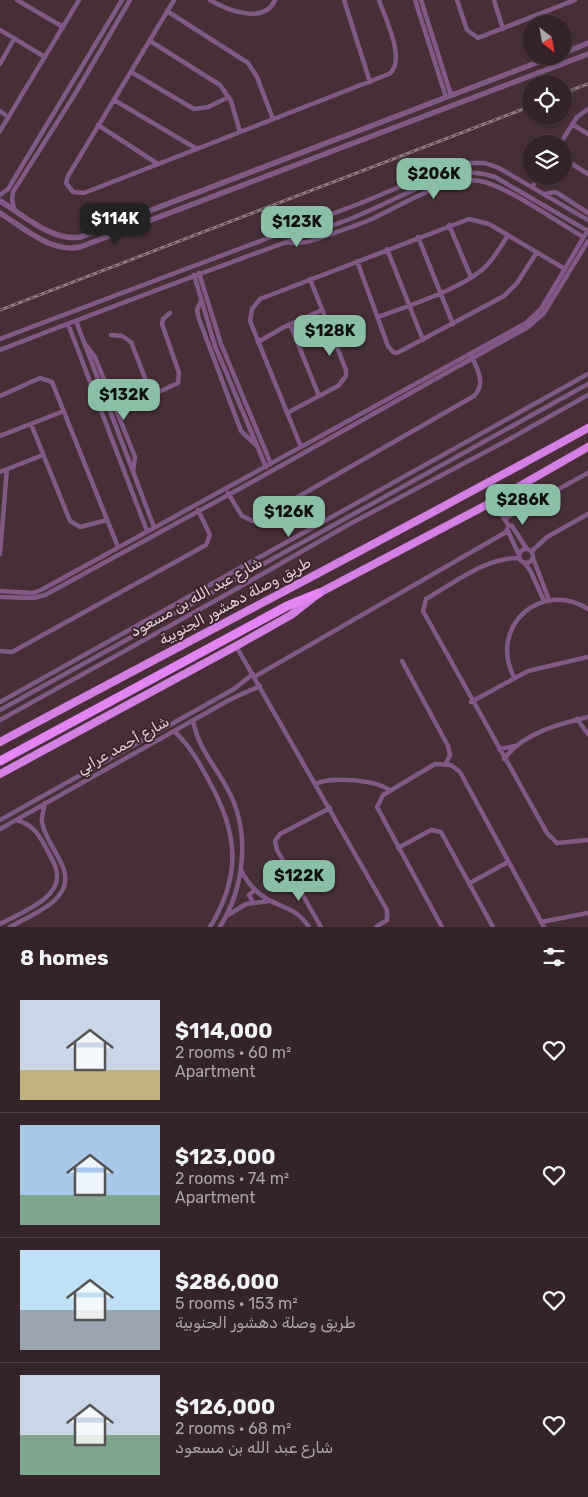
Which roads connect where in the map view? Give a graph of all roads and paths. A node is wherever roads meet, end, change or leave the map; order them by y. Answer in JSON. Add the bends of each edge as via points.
{"nodes":[{"id":1,"x":17,"y":0,"type":"edge"},
{"id":2,"x":79,"y":0,"type":"edge"},
{"id":3,"x":130,"y":0,"type":"edge"},
{"id":4,"x":174,"y":0,"type":"edge"},
{"id":5,"x":210,"y":0,"type":"edge"},
{"id":6,"x":275,"y":0,"type":"edge"},
{"id":7,"x":344,"y":0,"type":"edge"},
{"id":8,"x":379,"y":0,"type":"edge"},
{"id":9,"x":415,"y":0,"type":"edge"},
{"id":10,"x":421,"y":0,"type":"edge"},
{"id":11,"x":457,"y":0,"type":"edge"},
{"id":12,"x":494,"y":0,"type":"edge"},
{"id":13,"x":575,"y":0,"type":"edge"},
{"id":14,"x":122,"y":1,"type":"edge"},
{"id":15,"x":127,"y":5,"type":"junction"},
{"id":16,"x":167,"y":11,"type":"junction"},
{"id":17,"x":63,"y":27,"type":"junction"},
{"id":18,"x":503,"y":29,"type":"junction"},
{"id":19,"x":0,"y":30,"type":"edge"},
{"id":20,"x":14,"y":39,"type":"junction"},
{"id":21,"x":150,"y":41,"type":"junction"},
{"id":22,"x":588,"y":43,"type":"edge"},
{"id":23,"x":573,"y":49,"type":"joint"},
{"id":24,"x":588,"y":54,"type":"edge"},
{"id":25,"x":44,"y":57,"type":"junction"},
{"id":26,"x":577,"y":58,"type":"junction"},
{"id":27,"x":0,"y":64,"type":"edge"},
{"id":28,"x":530,"y":65,"type":"edge"},
{"id":29,"x":131,"y":72,"type":"junction"},
{"id":30,"x":443,"y":80,"type":"junction"},
{"id":31,"x":370,"y":82,"type":"junction"},
{"id":32,"x":72,"y":85,"type":"junction"},
{"id":33,"x":78,"y":89,"type":"junction"},
{"id":34,"x":448,"y":96,"type":"junction"},
{"id":35,"x":229,"y":97,"type":"junction"},
{"id":36,"x":114,"y":100,"type":"junction"},
{"id":37,"x":588,"y":108,"type":"edge"},
{"id":38,"x":0,"y":111,"type":"edge"},
{"id":39,"x":8,"y":117,"type":"junction"},
{"id":40,"x":273,"y":119,"type":"junction"},
{"id":41,"x":572,"y":124,"type":"joint"},
{"id":42,"x":98,"y":125,"type":"junction"},
{"id":43,"x":0,"y":131,"type":"edge"},
{"id":44,"x":240,"y":132,"type":"junction"},
{"id":45,"x":354,"y":133,"type":"junction"},
{"id":46,"x":588,"y":134,"type":"edge"},
{"id":47,"x":357,"y":142,"type":"junction"},
{"id":48,"x":197,"y":149,"type":"junction"},
{"id":49,"x":275,"y":163,"type":"junction"},
{"id":50,"x":158,"y":164,"type":"junction"},
{"id":51,"x":572,"y":164,"type":"edge"},
{"id":52,"x":278,"y":171,"type":"junction"},
{"id":53,"x":588,"y":174,"type":"edge"},
{"id":54,"x":446,"y":177,"type":"junction"},
{"id":55,"x":449,"y":184,"type":"junction"},
{"id":56,"x":210,"y":187,"type":"junction"},
{"id":57,"x":532,"y":187,"type":"joint"},
{"id":58,"x":516,"y":189,"type":"junction"},
{"id":59,"x":11,"y":190,"type":"junction"},
{"id":60,"x":410,"y":192,"type":"junction"},
{"id":61,"x":545,"y":194,"type":"junction"},
{"id":62,"x":0,"y":195,"type":"edge"},
{"id":63,"x":512,"y":195,"type":"junction"},
{"id":64,"x":213,"y":196,"type":"junction"},
{"id":65,"x":552,"y":198,"type":"junction"},
{"id":66,"x":413,"y":199,"type":"junction"},
{"id":67,"x":0,"y":201,"type":"edge"},
{"id":68,"x":165,"y":204,"type":"junction"},
{"id":69,"x":547,"y":207,"type":"junction"},
{"id":70,"x":14,"y":209,"type":"junction"},
{"id":71,"x":0,"y":213,"type":"edge"},
{"id":72,"x":168,"y":213,"type":"junction"},
{"id":73,"x":588,"y":213,"type":"edge"},
{"id":74,"x":364,"y":214,"type":"junction"},
{"id":75,"x":25,"y":216,"type":"junction"},
{"id":76,"x":588,"y":220,"type":"edge"},
{"id":77,"x":367,"y":221,"type":"junction"},
{"id":78,"x":20,"y":225,"type":"junction"},
{"id":79,"x":450,"y":225,"type":"junction"},
{"id":80,"x":588,"y":230,"type":"edge"},
{"id":81,"x":508,"y":235,"type":"junction"},
{"id":82,"x":418,"y":237,"type":"junction"},
{"id":83,"x":584,"y":237,"type":"junction"},
{"id":84,"x":588,"y":241,"type":"edge"},
{"id":85,"x":285,"y":242,"type":"junction"},
{"id":86,"x":387,"y":250,"type":"junction"},
{"id":87,"x":537,"y":252,"type":"junction"},
{"id":88,"x":223,"y":254,"type":"junction"},
{"id":89,"x":357,"y":261,"type":"junction"},
{"id":90,"x":226,"y":264,"type":"junction"},
{"id":91,"x":565,"y":269,"type":"junction"},
{"id":92,"x":197,"y":274,"type":"junction"},
{"id":93,"x":471,"y":277,"type":"junction"},
{"id":94,"x":310,"y":279,"type":"junction"},
{"id":95,"x":136,"y":288,"type":"junction"},
{"id":96,"x":440,"y":292,"type":"junction"},
{"id":97,"x":138,"y":298,"type":"junction"},
{"id":98,"x":201,"y":301,"type":"junction"},
{"id":99,"x":549,"y":301,"type":"junction"},
{"id":100,"x":409,"y":305,"type":"junction"},
{"id":101,"x":322,"y":310,"type":"junction"},
{"id":102,"x":170,"y":313,"type":"dead end"},
{"id":103,"x":378,"y":317,"type":"junction"},
{"id":104,"x":76,"y":322,"type":"junction"},
{"id":105,"x":68,"y":324,"type":"junction"},
{"id":106,"x":290,"y":324,"type":"junction"},
{"id":107,"x":453,"y":324,"type":"junction"},
{"id":108,"x":111,"y":335,"type":"dead end"},
{"id":109,"x":8,"y":336,"type":"junction"},
{"id":110,"x":0,"y":340,"type":"edge"},
{"id":111,"x":423,"y":340,"type":"junction"},
{"id":112,"x":258,"y":342,"type":"junction"},
{"id":113,"x":495,"y":342,"type":"junction"},
{"id":114,"x":85,"y":345,"type":"junction"},
{"id":115,"x":11,"y":346,"type":"junction"},
{"id":116,"x":0,"y":350,"type":"edge"},
{"id":117,"x":472,"y":357,"type":"junction"},
{"id":118,"x":588,"y":374,"type":"edge"},
{"id":119,"x":432,"y":377,"type":"junction"},
{"id":120,"x":588,"y":384,"type":"edge"},
{"id":121,"x":588,"y":395,"type":"edge"},
{"id":122,"x":0,"y":396,"type":"edge"},
{"id":123,"x":152,"y":396,"type":"junction"},
{"id":124,"x":319,"y":396,"type":"junction"},
{"id":125,"x":64,"y":411,"type":"junction"},
{"id":126,"x":117,"y":411,"type":"junction"},
{"id":127,"x":540,"y":411,"type":"junction"},
{"id":128,"x":287,"y":413,"type":"junction"},
{"id":129,"x":511,"y":418,"type":"junction"},
{"id":130,"x":544,"y":420,"type":"junction"},
{"id":131,"x":31,"y":424,"type":"junction"},
{"id":132,"x":515,"y":424,"type":"junction"},
{"id":133,"x":588,"y":428,"type":"edge"},
{"id":134,"x":0,"y":436,"type":"edge"},
{"id":135,"x":257,"y":446,"type":"junction"},
{"id":136,"x":301,"y":447,"type":"junction"},
{"id":137,"x":588,"y":447,"type":"edge"},
{"id":138,"x":292,"y":452,"type":"junction"},
{"id":139,"x":44,"y":455,"type":"junction"},
{"id":140,"x":295,"y":457,"type":"junction"},
{"id":141,"x":271,"y":464,"type":"junction"},
{"id":142,"x":266,"y":467,"type":"junction"},
{"id":143,"x":419,"y":469,"type":"junction"},
{"id":144,"x":7,"y":470,"type":"junction"},
{"id":145,"x":0,"y":472,"type":"edge"},
{"id":146,"x":134,"y":472,"type":"junction"},
{"id":147,"x":588,"y":473,"type":"edge"},
{"id":148,"x":422,"y":475,"type":"junction"},
{"id":149,"x":227,"y":492,"type":"junction"},
{"id":150,"x":375,"y":493,"type":"junction"},
{"id":151,"x":378,"y":499,"type":"junction"},
{"id":152,"x":494,"y":501,"type":"junction"},
{"id":153,"x":198,"y":510,"type":"junction"},
{"id":154,"x":588,"y":514,"type":"edge"},
{"id":155,"x":331,"y":516,"type":"junction"},
{"id":156,"x":504,"y":519,"type":"junction"},
{"id":157,"x":107,"y":520,"type":"junction"},
{"id":158,"x":335,"y":522,"type":"junction"},
{"id":159,"x":154,"y":527,"type":"junction"},
{"id":160,"x":508,"y":528,"type":"junction"},
{"id":161,"x":147,"y":530,"type":"junction"},
{"id":162,"x":132,"y":539,"type":"junction"},
{"id":163,"x":135,"y":545,"type":"junction"},
{"id":164,"x":118,"y":547,"type":"junction"},
{"id":165,"x":529,"y":550,"type":"junction"},
{"id":166,"x":0,"y":554,"type":"edge"},
{"id":167,"x":519,"y":557,"type":"junction"},
{"id":168,"x":533,"y":558,"type":"junction"},
{"id":169,"x":524,"y":562,"type":"junction"},
{"id":170,"x":239,"y":571,"type":"junction"},
{"id":171,"x":242,"y":577,"type":"junction"},
{"id":172,"x":0,"y":591,"type":"edge"},
{"id":173,"x":318,"y":594,"type":"junction"},
{"id":174,"x":0,"y":597,"type":"edge"},
{"id":175,"x":183,"y":599,"type":"junction"},
{"id":176,"x":546,"y":601,"type":"junction"},
{"id":177,"x":186,"y":605,"type":"junction"},
{"id":178,"x":588,"y":609,"type":"edge"},
{"id":179,"x":140,"y":624,"type":"junction"},
{"id":180,"x":142,"y":629,"type":"junction"},
{"id":181,"x":236,"y":646,"type":"junction"},
{"id":182,"x":0,"y":650,"type":"edge"},
{"id":183,"x":91,"y":651,"type":"junction"},
{"id":184,"x":94,"y":657,"type":"junction"},
{"id":185,"x":588,"y":657,"type":"edge"},
{"id":186,"x":402,"y":661,"type":"dead end"},
{"id":187,"x":254,"y":676,"type":"junction"},
{"id":188,"x":514,"y":677,"type":"junction"},
{"id":189,"x":45,"y":685,"type":"junction"},
{"id":190,"x":260,"y":686,"type":"junction"},
{"id":191,"x":50,"y":693,"type":"junction"},
{"id":192,"x":0,"y":702,"type":"edge"},
{"id":193,"x":471,"y":702,"type":"junction"},
{"id":194,"x":0,"y":710,"type":"edge"},
{"id":195,"x":588,"y":717,"type":"edge"},
{"id":196,"x":577,"y":719,"type":"junction"},
{"id":197,"x":0,"y":720,"type":"edge"},
{"id":198,"x":193,"y":720,"type":"junction"},
{"id":199,"x":174,"y":731,"type":"junction"},
{"id":200,"x":588,"y":734,"type":"edge"},
{"id":201,"x":0,"y":742,"type":"edge"},
{"id":202,"x":136,"y":744,"type":"junction"},
{"id":203,"x":516,"y":745,"type":"junction"},
{"id":204,"x":499,"y":749,"type":"junction"},
{"id":205,"x":140,"y":750,"type":"junction"},
{"id":206,"x":504,"y":759,"type":"junction"},
{"id":207,"x":0,"y":761,"type":"edge"},
{"id":208,"x":446,"y":763,"type":"junction"},
{"id":209,"x":0,"y":774,"type":"edge"},
{"id":210,"x":316,"y":784,"type":"junction"},
{"id":211,"x":390,"y":791,"type":"junction"},
{"id":212,"x":45,"y":803,"type":"junction"},
{"id":213,"x":330,"y":808,"type":"junction"},
{"id":214,"x":0,"y":820,"type":"edge"},
{"id":215,"x":16,"y":820,"type":"junction"},
{"id":216,"x":0,"y":829,"type":"edge"},
{"id":217,"x":588,"y":840,"type":"edge"},
{"id":218,"x":398,"y":848,"type":"junction"},
{"id":219,"x":508,"y":862,"type":"junction"},
{"id":220,"x":241,"y":870,"type":"junction"},
{"id":221,"x":470,"y":883,"type":"junction"},
{"id":222,"x":255,"y":890,"type":"junction"},
{"id":223,"x":270,"y":901,"type":"junction"},
{"id":224,"x":252,"y":902,"type":"junction"},
{"id":225,"x":588,"y":913,"type":"edge"},
{"id":226,"x":227,"y":915,"type":"junction"},
{"id":227,"x":541,"y":922,"type":"junction"},
{"id":228,"x":0,"y":924,"type":"edge"},
{"id":229,"x":10,"y":927,"type":"edge"},
{"id":230,"x":210,"y":927,"type":"edge"},
{"id":231,"x":220,"y":927,"type":"edge"},
{"id":232,"x":309,"y":927,"type":"edge"},
{"id":233,"x":321,"y":927,"type":"edge"},
{"id":234,"x":376,"y":927,"type":"edge"},
{"id":235,"x":442,"y":927,"type":"edge"},
{"id":236,"x":493,"y":927,"type":"edge"},
{"id":237,"x":544,"y":927,"type":"edge"}],
"edges":[{"from":1,"to":17,"type":"street"},
{"from":2,"to":17,"type":"street"},
{"from":3,"to":15,"type":"street"},
{"from":4,"to":16,"type":"street"},
{"from":5,"to":6,"type":"street","via":[[230,10],[253,13],[266,10]]},
{"from":7,"to":31,"type":"street"},
{"from":8,"to":31,"type":"street","via":[[397,62],[392,72]]},
{"from":9,"to":30,"type":"street"},
{"from":10,"to":30,"type":"street"},
{"from":11,"to":18,"type":"street","via":[[467,30],[474,36],[482,37]]},
{"from":12,"to":18,"type":"street"},
{"from":13,"to":18,"type":"street"},
{"from":14,"to":15,"type":"street"},
{"from":14,"to":32,"type":"street"},
{"from":15,"to":33,"type":"street"},
{"from":16,"to":21,"type":"street"},
{"from":16,"to":40,"type":"street","via":[[248,63],[257,77]]},
{"from":17,"to":25,"type":"street"},
{"from":19,"to":20,"type":"street"},
{"from":20,"to":25,"type":"street"},
{"from":20,"to":27,"type":"street"},
{"from":21,"to":29,"type":"street"},
{"from":21,"to":35,"type":"street","via":[[217,82]]},
{"from":22,"to":23,"type":"street"},
{"from":23,"to":26,"type":"street"},
{"from":24,"to":26,"type":"street"},
{"from":25,"to":39,"type":"street"},
{"from":26,"to":47,"type":"street"},
{"from":28,"to":34,"type":"street"},
{"from":29,"to":35,"type":"street","via":[[194,109],[208,107]]},
{"from":29,"to":36,"type":"street"},
{"from":30,"to":34,"type":"street"},
{"from":31,"to":40,"type":"street"},
{"from":32,"to":33,"type":"street"},
{"from":32,"to":59,"type":"street"},
{"from":33,"to":59,"type":"street"},
{"from":34,"to":45,"type":"street"},
{"from":35,"to":44,"type":"street"},
{"from":36,"to":42,"type":"street"},
{"from":36,"to":48,"type":"street"},
{"from":37,"to":41,"type":"street"},
{"from":38,"to":39,"type":"street"},
{"from":39,"to":43,"type":"street"},
{"from":40,"to":44,"type":"street"},
{"from":41,"to":46,"type":"street"},
{"from":42,"to":50,"type":"street"},
{"from":42,"to":50,"type":"street","via":[[68,176],[68,187],[73,192],[84,193]]},
{"from":44,"to":48,"type":"street"},
{"from":45,"to":47,"type":"street"},
{"from":45,"to":49,"type":"street"},
{"from":47,"to":52,"type":"street"},
{"from":48,"to":50,"type":"street"},
{"from":49,"to":52,"type":"street"},
{"from":49,"to":56,"type":"street"},
{"from":51,"to":53,"type":"street"},
{"from":52,"to":64,"type":"street"},
{"from":54,"to":55,"type":"street"},
{"from":54,"to":58,"type":"street","via":[[483,173]]},
{"from":54,"to":60,"type":"street"},
{"from":55,"to":63,"type":"street","via":[[479,180]]},
{"from":55,"to":66,"type":"street"},
{"from":56,"to":64,"type":"street"},
{"from":56,"to":68,"type":"street"},
{"from":57,"to":61,"type":"street"},
{"from":57,"to":88,"type":"street","via":[[485,163],[456,165]]},
{"from":58,"to":63,"type":"street"},
{"from":58,"to":69,"type":"street"},
{"from":59,"to":62,"type":"street"},
{"from":59,"to":70,"type":"street"},
{"from":60,"to":66,"type":"street"},
{"from":60,"to":74,"type":"street"},
{"from":61,"to":65,"type":"street"},
{"from":61,"to":73,"type":"street","via":[[555,192]]},
{"from":63,"to":83,"type":"street"},
{"from":64,"to":72,"type":"street"},
{"from":65,"to":69,"type":"street"},
{"from":65,"to":76,"type":"street"},
{"from":66,"to":77,"type":"street"},
{"from":67,"to":70,"type":"street"},
{"from":68,"to":72,"type":"street"},
{"from":68,"to":75,"type":"street","via":[[75,238],[56,235]]},
{"from":69,"to":80,"type":"street"},
{"from":70,"to":75,"type":"street"},
{"from":71,"to":78,"type":"street"},
{"from":72,"to":78,"type":"street","via":[[73,248],[50,244]]},
{"from":74,"to":77,"type":"street"},
{"from":74,"to":85,"type":"street"},
{"from":75,"to":78,"type":"street"},
{"from":77,"to":85,"type":"street","via":[[304,243]]},
{"from":79,"to":81,"type":"street","via":[[462,220],[483,221]]},
{"from":79,"to":82,"type":"street"},
{"from":79,"to":93,"type":"street"},
{"from":80,"to":83,"type":"street"},
{"from":81,"to":87,"type":"street"},
{"from":81,"to":93,"type":"street","via":[[488,264]]},
{"from":82,"to":86,"type":"street"},
{"from":82,"to":96,"type":"street"},
{"from":83,"to":91,"type":"street"},
{"from":84,"to":99,"type":"street"},
{"from":85,"to":90,"type":"street"},
{"from":86,"to":89,"type":"street"},
{"from":86,"to":100,"type":"street"},
{"from":87,"to":91,"type":"street"},
{"from":87,"to":107,"type":"street","via":[[517,284],[504,296]]},
{"from":88,"to":90,"type":"street"},
{"from":88,"to":95,"type":"street"},
{"from":89,"to":94,"type":"street"},
{"from":89,"to":103,"type":"street"},
{"from":90,"to":92,"type":"street"},
{"from":91,"to":99,"type":"street"},
{"from":92,"to":97,"type":"street"},
{"from":92,"to":98,"type":"street"},
{"from":92,"to":141,"type":"street","via":[[221,344]]},
{"from":93,"to":96,"type":"street"},
{"from":94,"to":101,"type":"street"},
{"from":94,"to":112,"type":"street","via":[[255,304],[250,321]]},
{"from":95,"to":97,"type":"street"},
{"from":95,"to":109,"type":"street"},
{"from":96,"to":100,"type":"street"},
{"from":96,"to":107,"type":"street"},
{"from":97,"to":104,"type":"street"},
{"from":98,"to":135,"type":"street","via":[[215,346]]},
{"from":98,"to":135,"type":"street","via":[[197,310],[199,319],[241,431]]},
{"from":99,"to":113,"type":"street","via":[[544,313],[534,323]]},
{"from":100,"to":103,"type":"street"},
{"from":100,"to":111,"type":"street"},
{"from":101,"to":106,"type":"street"},
{"from":101,"to":124,"type":"street","via":[[346,376],[338,386]]},
{"from":102,"to":123,"type":"street","via":[[162,324],[180,378],[175,386]]},
{"from":103,"to":111,"type":"street","via":[[393,352],[401,352]]},
{"from":104,"to":105,"type":"street"},
{"from":104,"to":114,"type":"street"},
{"from":105,"to":115,"type":"street"},
{"from":105,"to":161,"type":"street"},
{"from":106,"to":112,"type":"street"},
{"from":106,"to":124,"type":"street"},
{"from":107,"to":111,"type":"street"},
{"from":108,"to":123,"type":"street","via":[[122,336],[131,342]]},
{"from":109,"to":110,"type":"street"},
{"from":109,"to":115,"type":"street"},
{"from":112,"to":128,"type":"street"},
{"from":113,"to":117,"type":"street"},
{"from":113,"to":119,"type":"street"},
{"from":114,"to":126,"type":"street","via":[[93,352]]},
{"from":114,"to":146,"type":"street"},
{"from":115,"to":116,"type":"street"},
{"from":117,"to":119,"type":"street"},
{"from":117,"to":149,"type":"street","via":[[480,379],[479,392],[474,396],[261,518],[253,521],[242,516]]},
{"from":118,"to":129,"type":"street"},
{"from":119,"to":136,"type":"street"},
{"from":119,"to":140,"type":"street"},
{"from":120,"to":127,"type":"street","name":"شارع عبد الله بن مسعود"},
{"from":121,"to":130,"type":"street","name":"شارع عبد الله بن مسعود"},
{"from":122,"to":125,"type":"street","via":[[46,378],[52,382]]},
{"from":123,"to":126,"type":"street"},
{"from":124,"to":128,"type":"street"},
{"from":125,"to":131,"type":"street"},
{"from":125,"to":157,"type":"street"},
{"from":126,"to":146,"type":"street","via":[[135,457]]},
{"from":127,"to":130,"type":"street"},
{"from":127,"to":132,"type":"street","name":"شارع عبد الله بن مسعود"},
{"from":128,"to":136,"type":"street"},
{"from":129,"to":132,"type":"street"},
{"from":129,"to":143,"type":"street"},
{"from":130,"to":191,"type":"street","name":"شارع عبد الله بن مسعود","via":[[346,526]]},
{"from":131,"to":134,"type":"street"},
{"from":131,"to":139,"type":"street"},
{"from":132,"to":148,"type":"street","name":"شارع عبد الله بن مسعود"},
{"from":133,"to":201,"type":"highway","name":"طريق وصلة دهشور الجنوبية"},
{"from":135,"to":142,"type":"street"},
{"from":136,"to":138,"type":"street"},
{"from":137,"to":152,"type":"highway","name":"طريق وصلة دهشور الجنوبية"},
{"from":138,"to":140,"type":"street"},
{"from":138,"to":141,"type":"street"},
{"from":139,"to":144,"type":"street"},
{"from":139,"to":157,"type":"street","via":[[72,523],[80,526]]},
{"from":140,"to":149,"type":"street"},
{"from":141,"to":142,"type":"street"},
{"from":142,"to":149,"type":"street"},
{"from":143,"to":148,"type":"street"},
{"from":143,"to":150,"type":"street"},
{"from":144,"to":145,"type":"street"},
{"from":144,"to":166,"type":"street"},
{"from":146,"to":159,"type":"street"},
{"from":147,"to":156,"type":"street"},
{"from":148,"to":151,"type":"street","name":"شارع عبد الله بن مسعود"},
{"from":149,"to":153,"type":"street"},
{"from":149,"to":159,"type":"street"},
{"from":150,"to":151,"type":"street"},
{"from":150,"to":155,"type":"street"},
{"from":151,"to":158,"type":"street","name":"شارع عبد الله بن مسعود"},
{"from":152,"to":156,"type":"street"},
{"from":152,"to":173,"type":"highway","name":"طريق وصلة دهشور الجنوبية"},
{"from":153,"to":163,"type":"street"},
{"from":153,"to":182,"type":"street","via":[[210,535],[206,546],[12,652]]},
{"from":154,"to":165,"type":"street"},
{"from":155,"to":158,"type":"street"},
{"from":155,"to":170,"type":"street"},
{"from":156,"to":160,"type":"street"},
{"from":157,"to":164,"type":"street"},
{"from":158,"to":171,"type":"street","name":"شارع عبد الله بن مسعود"},
{"from":159,"to":161,"type":"street"},
{"from":160,"to":165,"type":"street","via":[[512,526]]},
{"from":160,"to":167,"type":"street"},
{"from":160,"to":187,"type":"street"},
{"from":161,"to":162,"type":"street"},
{"from":162,"to":163,"type":"street"},
{"from":162,"to":164,"type":"street"},
{"from":163,"to":174,"type":"street","via":[[39,597]]},
{"from":164,"to":172,"type":"street","via":[[38,592]]},
{"from":165,"to":167,"type":"street","via":[[523,550]]},
{"from":165,"to":168,"type":"street"},
{"from":167,"to":169,"type":"street"},
{"from":167,"to":193,"type":"street","via":[[503,558],[485,565],[423,603],[424,615]]},
{"from":168,"to":169,"type":"street"},
{"from":168,"to":176,"type":"street"},
{"from":169,"to":176,"type":"street"},
{"from":170,"to":171,"type":"street"},
{"from":170,"to":175,"type":"street"},
{"from":171,"to":177,"type":"street","name":"شارع عبد الله بن مسعود"},
{"from":173,"to":181,"type":"highway","via":[[291,615]]},
{"from":173,"to":207,"type":"highway","name":"طريق وصلة دهشور الجنوبية","via":[[286,606]]},
{"from":175,"to":177,"type":"street"},
{"from":175,"to":179,"type":"street"},
{"from":176,"to":178,"type":"street","via":[[568,600]]},
{"from":176,"to":188,"type":"street","via":[[524,612],[509,635],[507,658]]},
{"from":177,"to":180,"type":"street","name":"شارع عبد الله بن مسعود"},
{"from":179,"to":180,"type":"street"},
{"from":179,"to":183,"type":"street"},
{"from":180,"to":184,"type":"street","name":"شارع عبد الله بن مسعود"},
{"from":181,"to":187,"type":"street"},
{"from":181,"to":209,"type":"highway"},
{"from":183,"to":184,"type":"street"},
{"from":183,"to":192,"type":"street"},
{"from":184,"to":189,"type":"street","name":"شارع عبد الله بن مسعود"},
{"from":185,"to":188,"type":"street","via":[[543,666]]},
{"from":186,"to":208,"type":"street","via":[[448,746],[450,755]]},
{"from":187,"to":190,"type":"street"},
{"from":187,"to":202,"type":"street"},
{"from":188,"to":193,"type":"street"},
{"from":189,"to":191,"type":"street"},
{"from":189,"to":194,"type":"street","name":"شارع عبد الله بن مسعود"},
{"from":190,"to":198,"type":"street","name":"شارع أحمد عرابي"},
{"from":190,"to":210,"type":"street"},
{"from":191,"to":197,"type":"street","name":"شارع عبد الله بن مسعود"},
{"from":193,"to":204,"type":"street"},
{"from":195,"to":196,"type":"street"},
{"from":196,"to":200,"type":"street"},
{"from":196,"to":203,"type":"street"},
{"from":198,"to":199,"type":"street","name":"شارع أحمد عرابي"},
{"from":198,"to":220,"type":"street","via":[[197,740],[233,800],[241,840]]},
{"from":199,"to":205,"type":"street","name":"شارع أحمد عرابي"},
{"from":199,"to":230,"type":"street","via":[[192,750],[220,801],[231,833],[231,876]]},
{"from":202,"to":205,"type":"street"},
{"from":202,"to":214,"type":"street"},
{"from":203,"to":204,"type":"street"},
{"from":203,"to":206,"type":"street"},
{"from":204,"to":206,"type":"street"},
{"from":205,"to":212,"type":"street","name":"شارع أحمد عرابي"},
{"from":206,"to":217,"type":"street","via":[[552,840],[560,844]]},
{"from":208,"to":211,"type":"street","via":[[435,764]]},
{"from":208,"to":219,"type":"street","via":[[460,772]]},
{"from":210,"to":211,"type":"street","via":[[328,779],[380,784]]},
{"from":210,"to":213,"type":"street"},
{"from":211,"to":218,"type":"street","via":[[380,799],[377,807]]},
{"from":212,"to":215,"type":"street","name":"شارع أحمد عرابي"},
{"from":212,"to":229,"type":"street","via":[[42,824],[63,866],[64,888],[52,902]]},
{"from":213,"to":233,"type":"street","via":[[280,834],[275,841]]},
{"from":213,"to":234,"type":"street","via":[[388,913],[387,920]]},
{"from":215,"to":216,"type":"street","name":"شارع أحمد عرابي"},
{"from":215,"to":228,"type":"street","via":[[29,826],[41,838],[55,866],[57,882],[48,896]]},
{"from":218,"to":221,"type":"street","via":[[431,830],[440,832]]},
{"from":218,"to":235,"type":"street"},
{"from":219,"to":221,"type":"street"},
{"from":219,"to":227,"type":"street"},
{"from":220,"to":222,"type":"street"},
{"from":220,"to":226,"type":"street"},
{"from":221,"to":236,"type":"street"},
{"from":222,"to":223,"type":"street"},
{"from":222,"to":224,"type":"street","via":[[249,895]]},
{"from":223,"to":224,"type":"street"},
{"from":223,"to":232,"type":"street","via":[[292,910]]},
{"from":224,"to":226,"type":"street"},
{"from":225,"to":227,"type":"street"},
{"from":226,"to":231,"type":"street"},
{"from":227,"to":237,"type":"street"}]}
